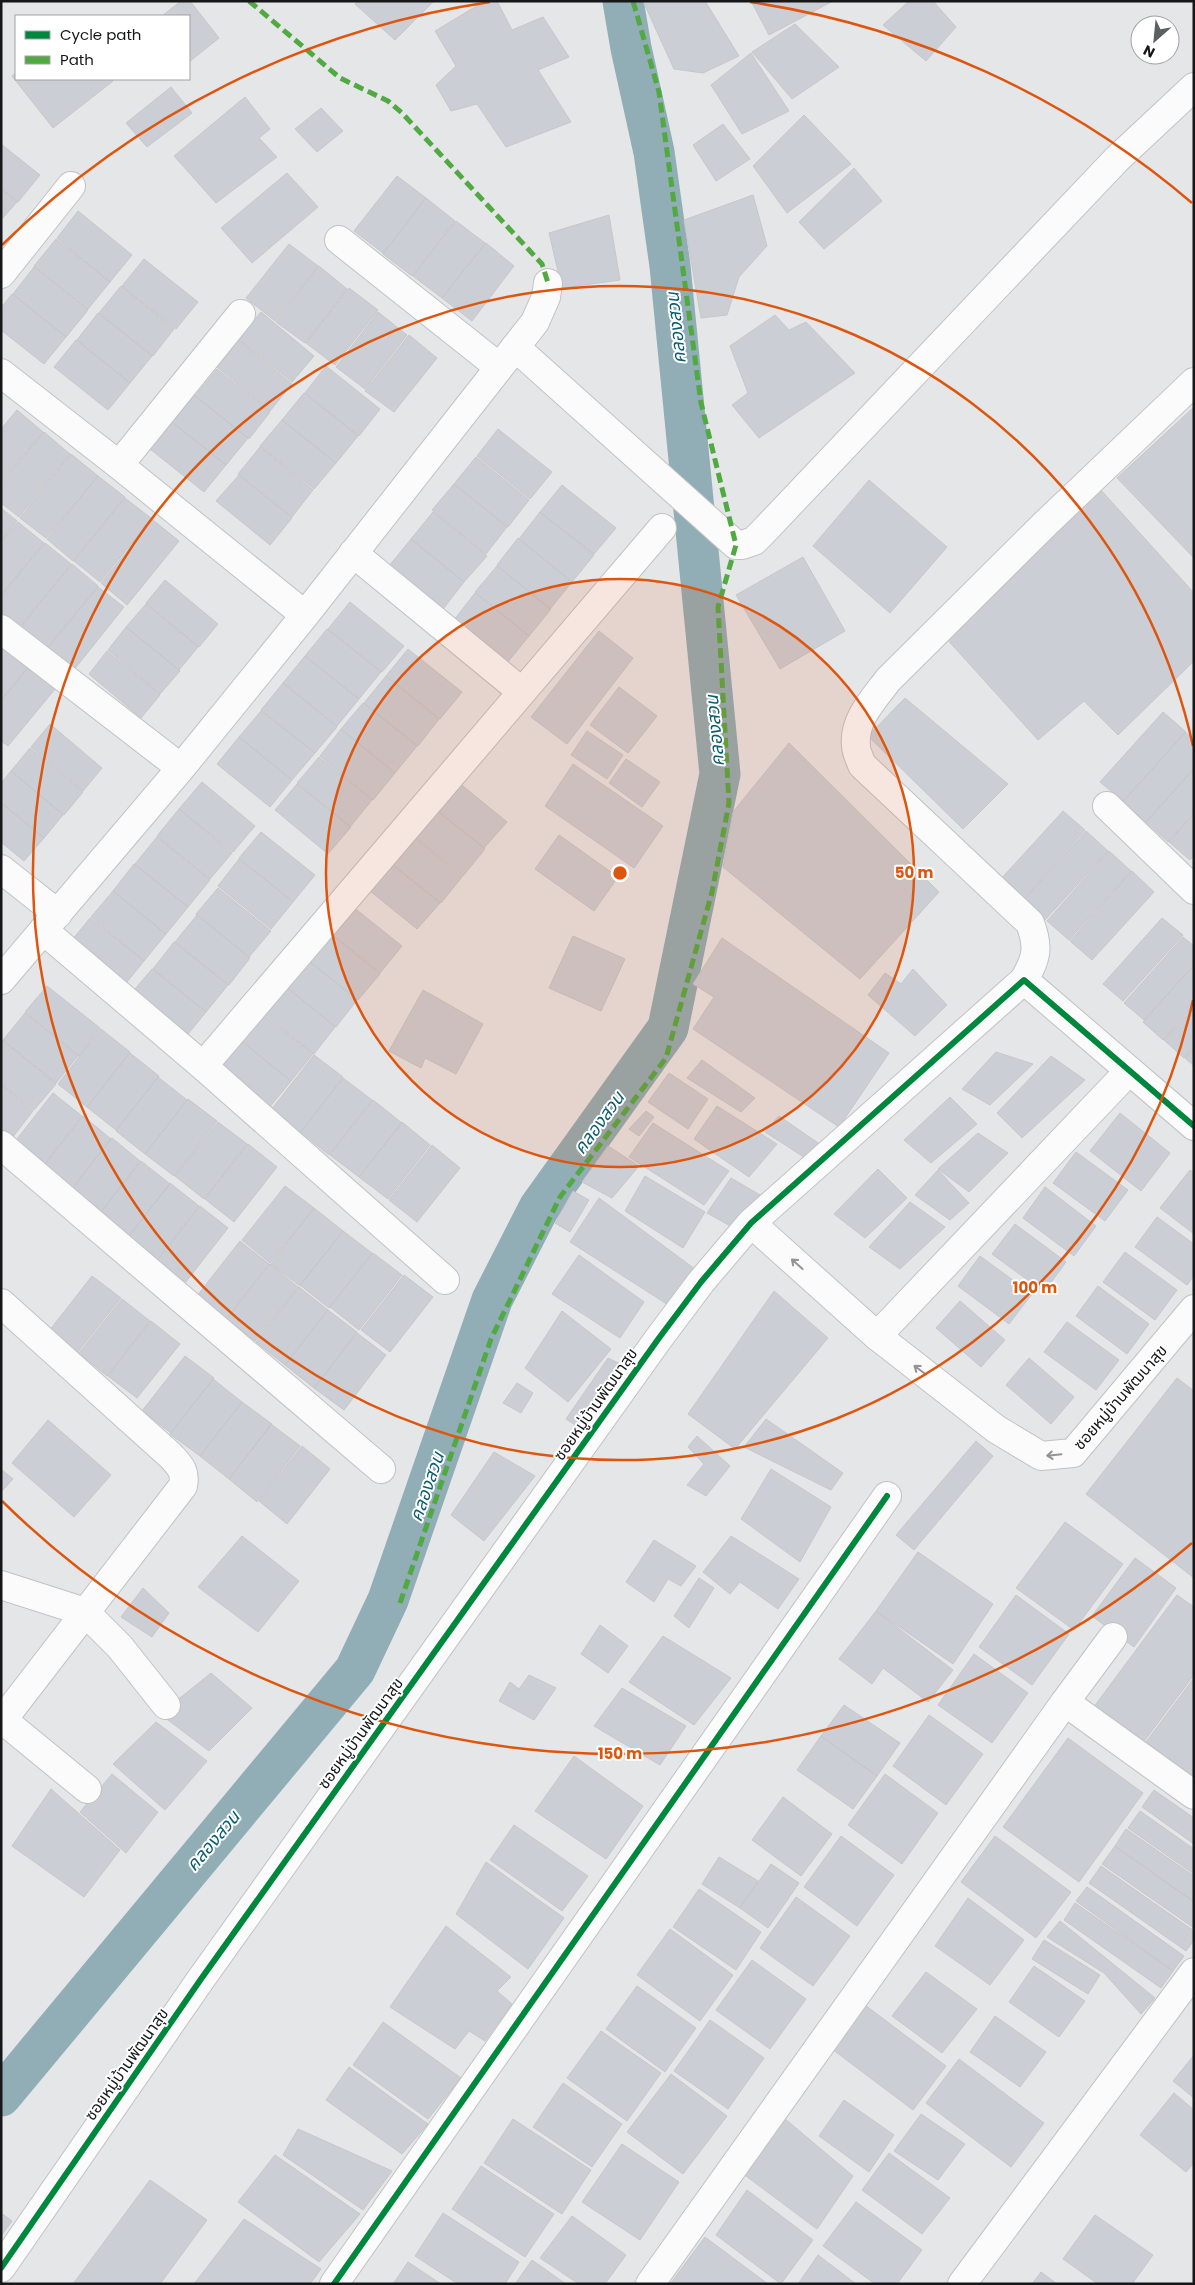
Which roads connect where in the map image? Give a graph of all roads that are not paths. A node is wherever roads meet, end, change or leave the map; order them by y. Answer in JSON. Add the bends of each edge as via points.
{"nodes":[{"id":1,"x":1194,"y":87,"type":"edge"},
{"id":2,"x":71,"y":186,"type":"dead end"},
{"id":3,"x":339,"y":240,"type":"dead end"},
{"id":4,"x":1,"y":274,"type":"edge"},
{"id":5,"x":548,"y":283,"type":"dead end"},
{"id":6,"x":241,"y":314,"type":"dead end"},
{"id":7,"x":507,"y":357,"type":"junction"},
{"id":8,"x":1,"y":373,"type":"edge"},
{"id":9,"x":1194,"y":382,"type":"edge"},
{"id":10,"x":119,"y":465,"type":"junction"},
{"id":11,"x":662,"y":528,"type":"dead end"},
{"id":12,"x":353,"y":553,"type":"junction"},
{"id":13,"x":305,"y":615,"type":"junction"},
{"id":14,"x":1,"y":629,"type":"edge"},
{"id":15,"x":521,"y":691,"type":"junction"},
{"id":16,"x":181,"y":768,"type":"junction"},
{"id":17,"x":1107,"y":806,"type":"dead end"},
{"id":18,"x":1,"y":869,"type":"edge"},
{"id":19,"x":1194,"y":890,"type":"edge"},
{"id":20,"x":50,"y":922,"type":"junction"},
{"id":21,"x":1,"y":980,"type":"edge"},
{"id":22,"x":1024,"y":980,"type":"junction"},
{"id":23,"x":203,"y":1066,"type":"junction"},
{"id":24,"x":1130,"y":1071,"type":"junction"},
{"id":25,"x":1194,"y":1126,"type":"edge"},
{"id":26,"x":1,"y":1145,"type":"edge"},
{"id":27,"x":751,"y":1223,"type":"junction"},
{"id":28,"x":445,"y":1280,"type":"dead end"},
{"id":29,"x":1,"y":1304,"type":"edge"},
{"id":30,"x":1194,"y":1310,"type":"edge"},
{"id":31,"x":877,"y":1336,"type":"junction"},
{"id":32,"x":381,"y":1469,"type":"dead end"},
{"id":33,"x":887,"y":1496,"type":"dead end"},
{"id":34,"x":1,"y":1585,"type":"edge"},
{"id":35,"x":86,"y":1612,"type":"junction"},
{"id":36,"x":1113,"y":1637,"type":"dead end"},
{"id":37,"x":1066,"y":1702,"type":"junction"},
{"id":38,"x":166,"y":1705,"type":"dead end"},
{"id":39,"x":2,"y":1721,"type":"edge"},
{"id":40,"x":86,"y":1789,"type":"dead end"},
{"id":41,"x":1194,"y":1795,"type":"edge"},
{"id":42,"x":1194,"y":1972,"type":"edge"},
{"id":43,"x":1,"y":2268,"type":"edge"},
{"id":44,"x":334,"y":2284,"type":"edge"},
{"id":45,"x":650,"y":2284,"type":"edge"},
{"id":46,"x":962,"y":2284,"type":"edge"}],
"edges":[{"from":1,"to":7,"type":"street","via":[[1117,159],[754,541],[736,545],[641,460]]},
{"from":2,"to":4,"type":"street"},
{"from":3,"to":7,"type":"street"},
{"from":5,"to":7,"type":"street","via":[[542,310]]},
{"from":6,"to":10,"type":"street"},
{"from":7,"to":12,"type":"street"},
{"from":8,"to":10,"type":"street"},
{"from":9,"to":22,"type":"street","via":[[1044,524],[888,680],[858,726],[856,747],[862,765],[1030,923],[1036,938],[1036,952]]},
{"from":10,"to":13,"type":"street"},
{"from":11,"to":15,"type":"street"},
{"from":12,"to":13,"type":"street"},
{"from":12,"to":15,"type":"street"},
{"from":13,"to":16,"type":"street"},
{"from":14,"to":16,"type":"street"},
{"from":15,"to":23,"type":"street"},
{"from":16,"to":20,"type":"street"},
{"from":17,"to":19,"type":"street"},
{"from":18,"to":20,"type":"street"},
{"from":20,"to":21,"type":"street"},
{"from":20,"to":23,"type":"street"},
{"from":22,"to":24,"type":"street"},
{"from":22,"to":27,"type":"street"},
{"from":23,"to":28,"type":"street"},
{"from":24,"to":25,"type":"street"},
{"from":24,"to":31,"type":"street"},
{"from":26,"to":32,"type":"street"},
{"from":31,"to":27,"type":"street","name":"ซอยหมู่บ้านพัฒนาสุข","one_way":true},
{"from":27,"to":43,"type":"street","name":"ซอยหมู่บ้านพัฒนาสุข","via":[[659,1338],[201,1979]]},
{"from":29,"to":35,"type":"street","via":[[183,1468],[182,1486]]},
{"from":30,"to":31,"type":"street","name":"ซอยหมู่บ้านพัฒนาสุข","one_way":true,"via":[[1073,1453],[1041,1456],[996,1429]]},
{"from":33,"to":44,"type":"street"},
{"from":34,"to":35,"type":"street"},
{"from":35,"to":38,"type":"street","via":[[120,1647]]},
{"from":35,"to":39,"type":"street"},
{"from":36,"to":37,"type":"street"},
{"from":37,"to":41,"type":"street"},
{"from":37,"to":45,"type":"street"},
{"from":39,"to":40,"type":"street"},
{"from":42,"to":46,"type":"street"}]}
